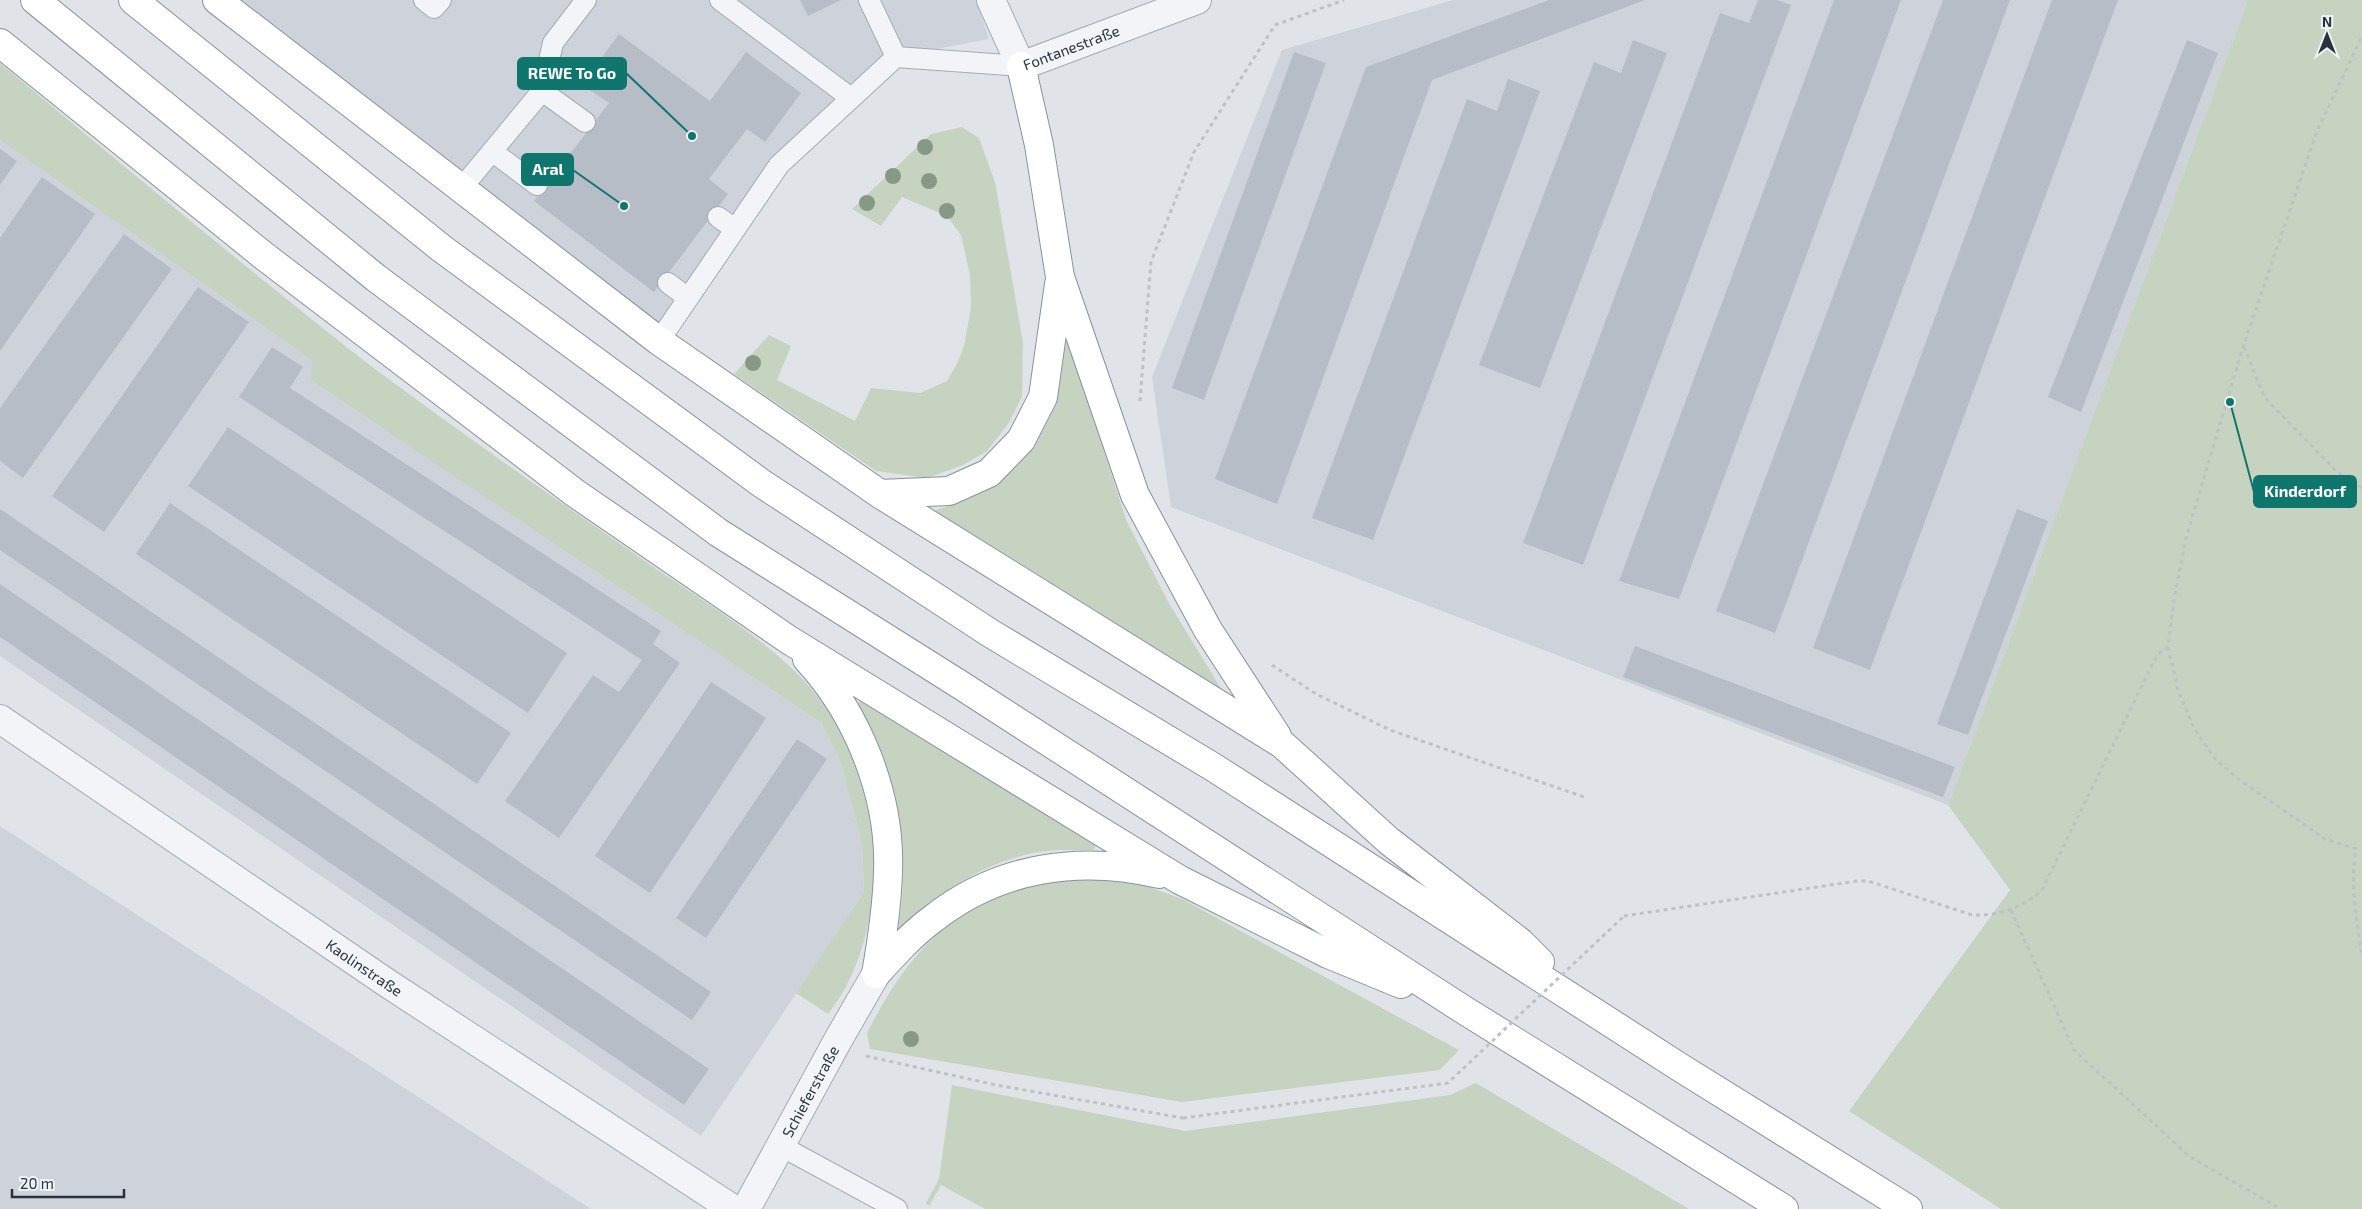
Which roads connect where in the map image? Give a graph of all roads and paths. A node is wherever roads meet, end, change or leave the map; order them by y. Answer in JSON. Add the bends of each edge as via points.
{"nodes":[{"id":1,"x":35,"y":0,"type":"edge"},
{"id":2,"x":133,"y":0,"type":"edge"},
{"id":3,"x":218,"y":0,"type":"edge"},
{"id":4,"x":424,"y":0,"type":"edge"},
{"id":5,"x":441,"y":0,"type":"edge"},
{"id":6,"x":586,"y":0,"type":"edge"},
{"id":7,"x":720,"y":0,"type":"edge"},
{"id":8,"x":869,"y":0,"type":"edge"},
{"id":9,"x":991,"y":0,"type":"edge"},
{"id":10,"x":1197,"y":0,"type":"edge"},
{"id":11,"x":1344,"y":0,"type":"edge"},
{"id":12,"x":2362,"y":36,"type":"edge"},
{"id":13,"x":0,"y":43,"type":"edge"},
{"id":14,"x":896,"y":57,"type":"junction"},
{"id":15,"x":1021,"y":66,"type":"junction"},
{"id":16,"x":542,"y":91,"type":"junction"},
{"id":17,"x":851,"y":98,"type":"junction"},
{"id":18,"x":585,"y":122,"type":"dead end"},
{"id":19,"x":493,"y":152,"type":"junction"},
{"id":20,"x":537,"y":185,"type":"dead end"},
{"id":21,"x":460,"y":190,"type":"junction"},
{"id":22,"x":718,"y":217,"type":"dead end"},
{"id":23,"x":736,"y":229,"type":"junction"},
{"id":24,"x":1060,"y":277,"type":"junction"},
{"id":25,"x":668,"y":283,"type":"dead end"},
{"id":26,"x":688,"y":298,"type":"junction"},
{"id":27,"x":659,"y":341,"type":"junction"},
{"id":28,"x":2243,"y":347,"type":"junction"},
{"id":29,"x":1139,"y":410,"type":"dead end"},
{"id":30,"x":2362,"y":488,"type":"edge"},
{"id":31,"x":880,"y":494,"type":"junction"},
{"id":32,"x":789,"y":640,"type":"junction"},
{"id":33,"x":2168,"y":646,"type":"junction"},
{"id":34,"x":1267,"y":661,"type":"dead end"},
{"id":35,"x":0,"y":719,"type":"edge"},
{"id":36,"x":1282,"y":744,"type":"junction"},
{"id":37,"x":1587,"y":798,"type":"dead end"},
{"id":38,"x":1180,"y":880,"type":"junction"},
{"id":39,"x":2011,"y":910,"type":"junction"},
{"id":40,"x":2362,"y":954,"type":"edge"},
{"id":41,"x":876,"y":974,"type":"junction"},
{"id":42,"x":1580,"y":1002,"type":"junction"},
{"id":43,"x":1464,"y":1010,"type":"junction"},
{"id":44,"x":838,"y":1040,"type":"junction"},
{"id":45,"x":779,"y":1145,"type":"junction"},
{"id":46,"x":733,"y":1209,"type":"edge"},
{"id":47,"x":746,"y":1209,"type":"edge"},
{"id":48,"x":898,"y":1209,"type":"edge"},
{"id":49,"x":1784,"y":1209,"type":"edge"},
{"id":50,"x":1908,"y":1209,"type":"edge"},
{"id":51,"x":2280,"y":1209,"type":"edge"}],
"edges":[{"from":1,"to":43,"type":"highway","via":[[376,278],[719,534],[959,684]]},
{"from":2,"to":42,"type":"highway","via":[[441,248],[761,483],[990,633],[1213,767]]},
{"from":3,"to":21,"type":"highway"},
{"from":4,"to":5,"type":"lane","via":[[434,8]]},
{"from":6,"to":16,"type":"lane","via":[[553,43]]},
{"from":7,"to":17,"type":"lane"},
{"from":8,"to":14,"type":"lane"},
{"from":9,"to":15,"type":"street","name":"Fontanestraße"},
{"from":10,"to":15,"type":"street","name":"Fontanestraße"},
{"from":11,"to":29,"type":"path","via":[[1275,25],[1194,152],[1151,262]]},
{"from":12,"to":28,"type":"path","via":[[2317,131]]},
{"from":13,"to":32,"type":"highway","via":[[264,256],[575,493]]},
{"from":14,"to":15,"type":"lane"},
{"from":14,"to":17,"type":"lane"},
{"from":15,"to":24,"type":"highway","via":[[1039,145]]},
{"from":16,"to":18,"type":"lane"},
{"from":16,"to":19,"type":"lane"},
{"from":17,"to":23,"type":"lane","via":[[779,165]]},
{"from":19,"to":20,"type":"lane"},
{"from":19,"to":21,"type":"lane"},
{"from":21,"to":27,"type":"highway"},
{"from":22,"to":23,"type":"lane"},
{"from":23,"to":26,"type":"lane"},
{"from":24,"to":31,"type":"highway","via":[[1043,397],[1021,440],[989,473],[949,491]]},
{"from":24,"to":36,"type":"highway","via":[[1134,494],[1208,630]]},
{"from":25,"to":26,"type":"lane"},
{"from":26,"to":27,"type":"lane"},
{"from":27,"to":31,"type":"highway"},
{"from":28,"to":30,"type":"path","via":[[2265,398],[2336,471]]},
{"from":28,"to":33,"type":"path","via":[[2186,538]]},
{"from":31,"to":36,"type":"highway"},
{"from":32,"to":38,"type":"highway"},
{"from":32,"to":41,"type":"highway","via":[[825,679],[847,714],[877,785],[888,870],[886,914]]},
{"from":33,"to":39,"type":"path","via":[[2157,655],[2042,890]]},
{"from":33,"to":40,"type":"path","via":[[2178,690],[2194,728],[2215,759],[2325,839],[2356,849],[2352,868]]},
{"from":34,"to":37,"type":"path","via":[[1323,698],[1390,730]]},
{"from":35,"to":46,"type":"street","name":"Kaolinstraße","via":[[396,988]]},
{"from":36,"to":42,"type":"highway","via":[[1389,841],[1520,942]]},
{"from":38,"to":41,"type":"highway","via":[[1130,867],[1097,865],[1061,865],[1026,872],[993,883],[934,917]]},
{"from":38,"to":43,"type":"highway","via":[[1328,954]]},
{"from":39,"to":44,"type":"path","bridge":true,"via":[[1989,916],[1972,915],[1868,881],[1856,881],[1624,916],[1448,1083],[1183,1118],[996,1085],[869,1058]]},
{"from":39,"to":51,"type":"path","via":[[2074,1050],[2190,1157]]},
{"from":41,"to":44,"type":"street","name":"Schieferstraße"},
{"from":42,"to":50,"type":"highway"},
{"from":43,"to":49,"type":"highway"},
{"from":44,"to":45,"type":"street","name":"Schieferstraße"},
{"from":45,"to":47,"type":"street","name":"Schieferstraße"},
{"from":45,"to":48,"type":"lane"}]}
